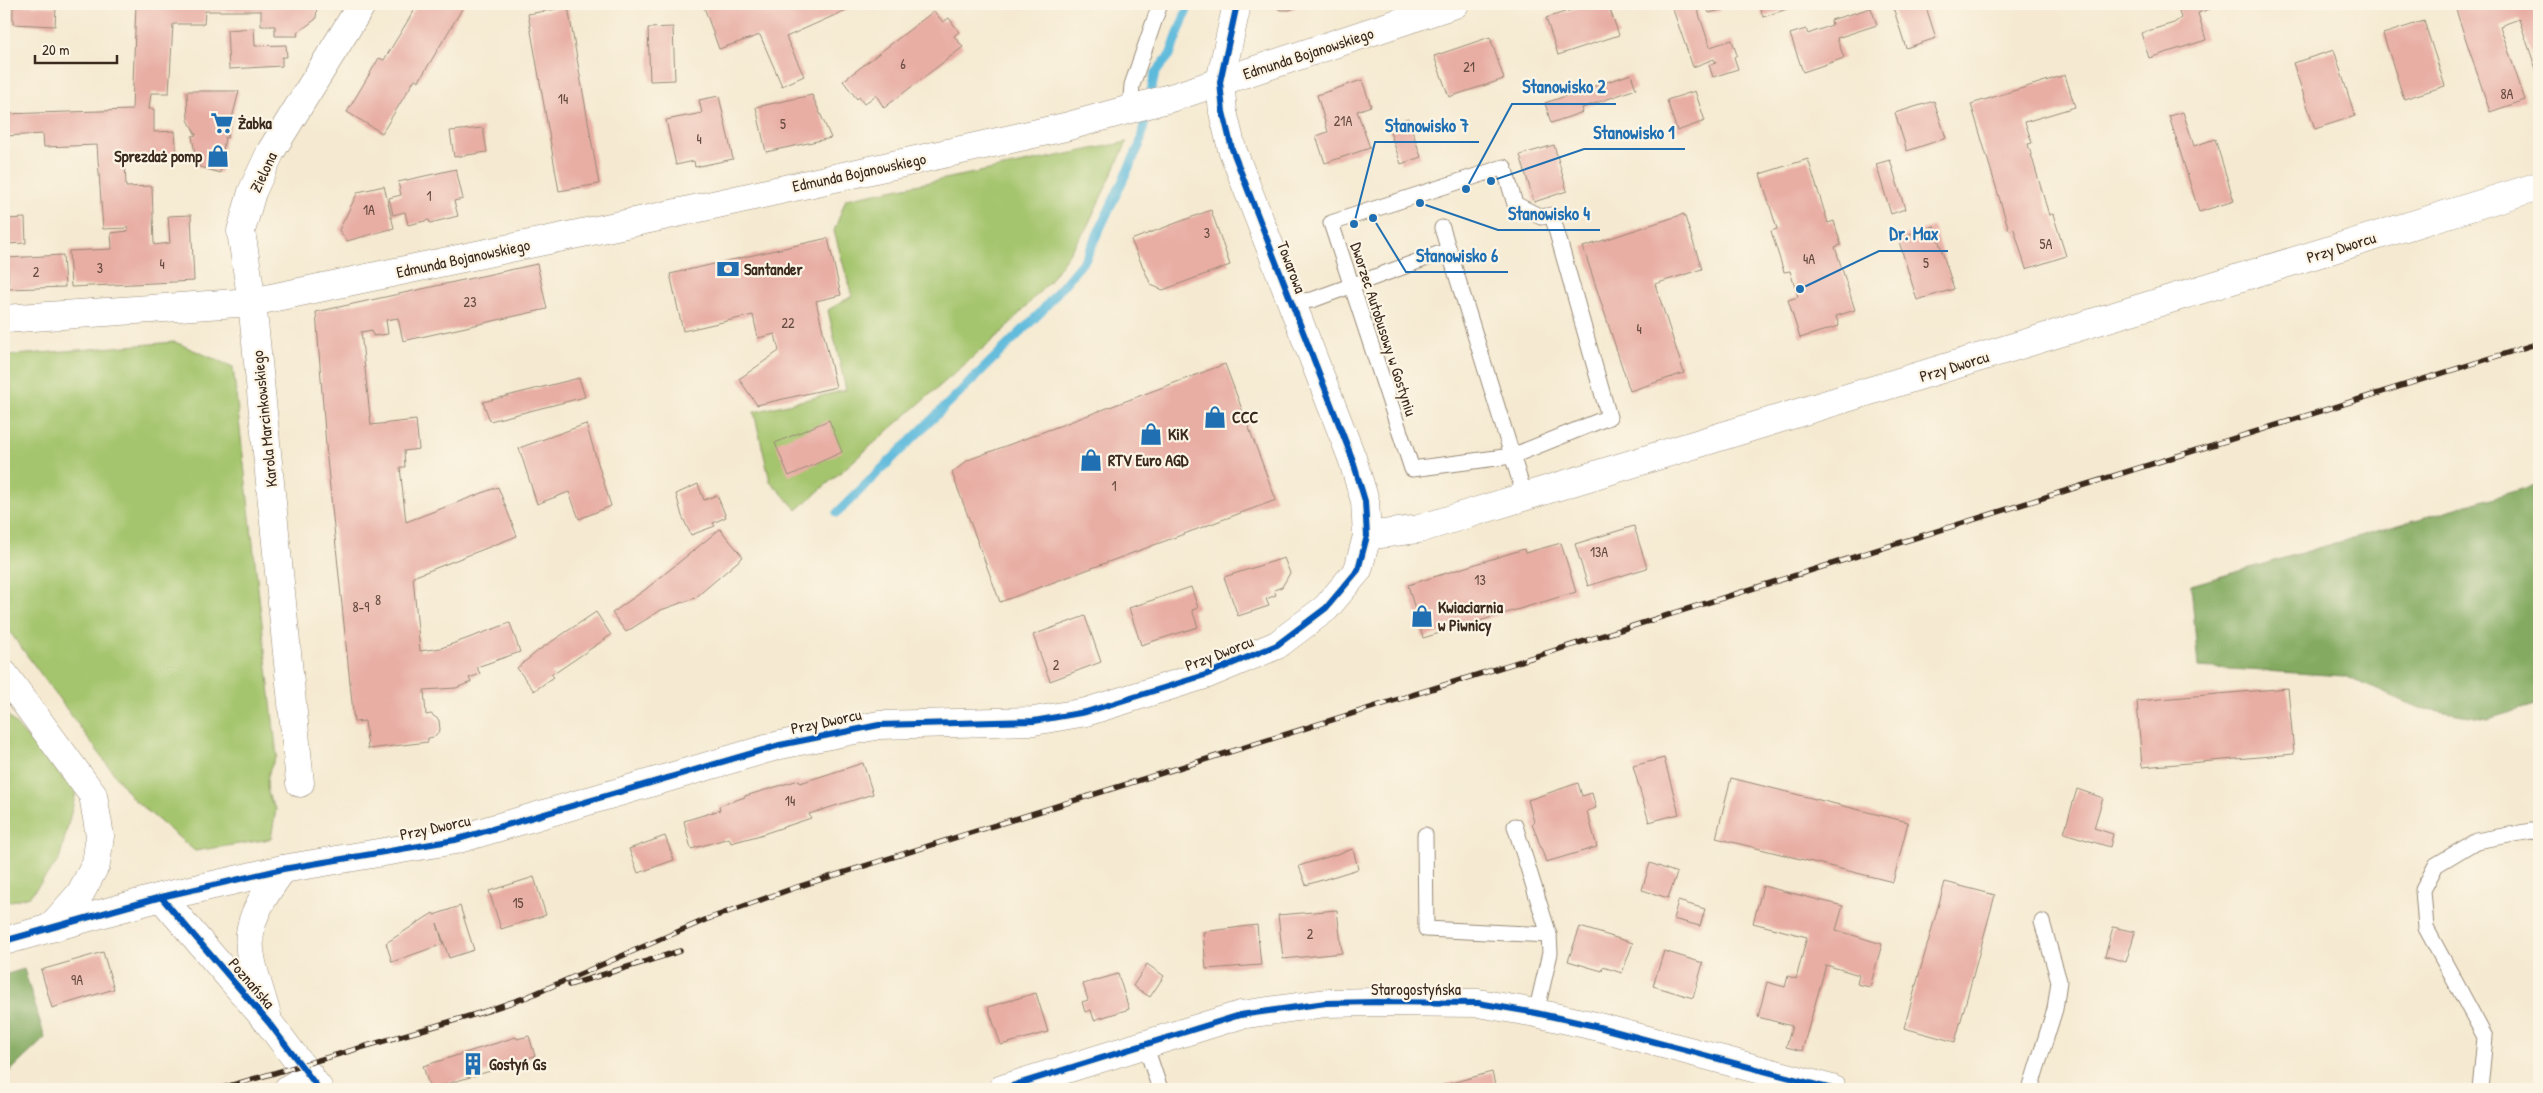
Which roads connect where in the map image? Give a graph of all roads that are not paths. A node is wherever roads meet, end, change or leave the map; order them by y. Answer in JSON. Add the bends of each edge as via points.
{"nodes":[{"id":1,"x":362,"y":4,"type":"edge"},
{"id":2,"x":1160,"y":4,"type":"edge"},
{"id":3,"x":1237,"y":4,"type":"edge"},
{"id":4,"x":1454,"y":4,"type":"edge"},
{"id":5,"x":1220,"y":82,"type":"junction"},
{"id":6,"x":1130,"y":109,"type":"junction"},
{"id":7,"x":2539,"y":186,"type":"edge"},
{"id":8,"x":1442,"y":228,"type":"dead end"},
{"id":9,"x":1449,"y":250,"type":"junction"},
{"id":10,"x":1352,"y":286,"type":"junction"},
{"id":11,"x":252,"y":302,"type":"junction"},
{"id":12,"x":1290,"y":302,"type":"junction"},
{"id":13,"x":4,"y":319,"type":"edge"},
{"id":14,"x":1512,"y":456,"type":"junction"},
{"id":15,"x":1352,"y":458,"type":"joint"},
{"id":16,"x":1525,"y":497,"type":"junction"},
{"id":17,"x":1367,"y":536,"type":"junction"},
{"id":18,"x":4,"y":674,"type":"edge"},
{"id":19,"x":300,"y":783,"type":"dead end"},
{"id":20,"x":1514,"y":826,"type":"dead end"},
{"id":21,"x":2539,"y":832,"type":"edge"},
{"id":22,"x":1425,"y":835,"type":"dead end"},
{"id":23,"x":282,"y":869,"type":"junction"},
{"id":24,"x":161,"y":896,"type":"junction"},
{"id":25,"x":2042,"y":922,"type":"dead end"},
{"id":26,"x":50,"y":928,"type":"junction"},
{"id":27,"x":1549,"y":935,"type":"junction"},
{"id":28,"x":4,"y":941,"type":"edge"},
{"id":29,"x":1536,"y":1013,"type":"junction"},
{"id":30,"x":269,"y":1024,"type":"junction"},
{"id":31,"x":1144,"y":1044,"type":"junction"},
{"id":32,"x":306,"y":1085,"type":"edge"},
{"id":33,"x":1002,"y":1089,"type":"edge"},
{"id":34,"x":1160,"y":1089,"type":"edge"},
{"id":35,"x":1832,"y":1089,"type":"edge"},
{"id":36,"x":2030,"y":1089,"type":"edge"},
{"id":37,"x":2480,"y":1089,"type":"edge"}],
"edges":[{"from":1,"to":11,"type":"street","name":"Zielona","via":[[271,151],[252,192],[241,231]]},
{"from":2,"to":6,"type":"lane","via":[[1132,85]]},
{"from":3,"to":5,"type":"street","name":"Towarowa"},
{"from":4,"to":5,"type":"street","name":"Edmunda Bojanowskiego"},
{"from":5,"to":6,"type":"street","name":"Edmunda Bojanowskiego"},
{"from":5,"to":12,"type":"street","name":"Towarowa","via":[[1232,149]]},
{"from":6,"to":11,"type":"street","name":"Edmunda Bojanowskiego","via":[[1065,127],[654,218]]},
{"from":7,"to":16,"type":"street","name":"Przy Dworcu"},
{"from":8,"to":9,"type":"lane"},
{"from":9,"to":10,"type":"lane"},
{"from":9,"to":14,"type":"lane"},
{"from":10,"to":12,"type":"lane","via":[[1312,300]]},
{"from":10,"to":14,"type":"lane","name":"Dworzec Autobusowy w Gostyniu","via":[[1412,469]]},
{"from":10,"to":14,"type":"lane","name":"Dworzec Autobusowy w Gostyniu","via":[[1331,223],[1504,167],[1515,204],[1541,217],[1552,215],[1609,417]]},
{"from":11,"to":13,"type":"street"},
{"from":11,"to":19,"type":"street","name":"Karola Marcinkowskiego"},
{"from":12,"to":15,"type":"street","name":"Towarowa"},
{"from":14,"to":16,"type":"lane"},
{"from":15,"to":17,"type":"street","name":"Przy Dworcu","via":[[1365,501]]},
{"from":16,"to":17,"type":"street","name":"Przy Dworcu","via":[[1419,529]]},
{"from":17,"to":23,"type":"street","name":"Przy Dworcu","via":[[1358,570],[1326,608],[1278,645],[1205,675],[1086,712],[1034,721],[879,724],[780,745],[455,840]]},
{"from":18,"to":26,"type":"street","via":[[93,795],[95,803],[100,836],[96,864],[80,894]]},
{"from":20,"to":27,"type":"lane"},
{"from":21,"to":37,"type":"lane","via":[[2476,841],[2436,865],[2422,890],[2426,928],[2485,1037]]},
{"from":22,"to":27,"type":"lane","via":[[1426,929]]},
{"from":23,"to":24,"type":"street","name":"Przy Dworcu"},
{"from":23,"to":30,"type":"street","name":"Poznańska","via":[[255,910],[250,924],[250,956]]},
{"from":24,"to":26,"type":"street"},
{"from":24,"to":30,"type":"street","name":"Poznańska"},
{"from":25,"to":36,"type":"lane","via":[[2059,981],[2055,1009]]},
{"from":26,"to":28,"type":"street"},
{"from":27,"to":29,"type":"lane","via":[[1550,953]]},
{"from":29,"to":31,"type":"street","name":"Starogostyńska","via":[[1478,1003],[1326,1003],[1240,1015]]},
{"from":29,"to":35,"type":"street","name":"Starogostyńska"},
{"from":30,"to":32,"type":"street","name":"Poznańska"},
{"from":31,"to":33,"type":"street","name":"Starogostyńska"},
{"from":31,"to":34,"type":"lane"}]}
